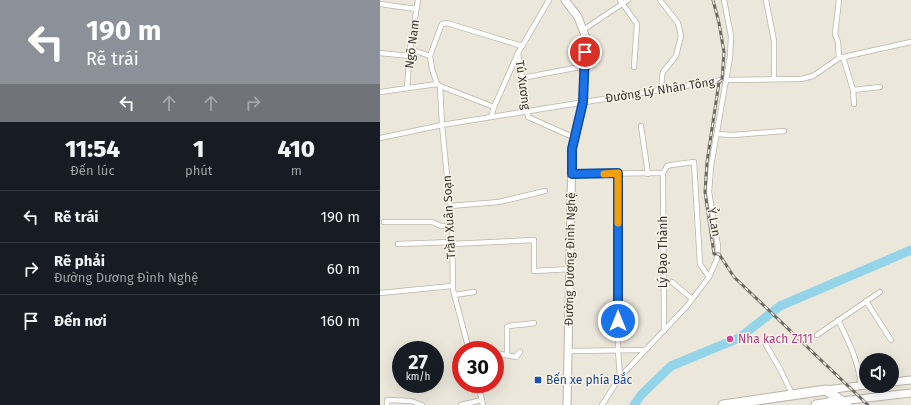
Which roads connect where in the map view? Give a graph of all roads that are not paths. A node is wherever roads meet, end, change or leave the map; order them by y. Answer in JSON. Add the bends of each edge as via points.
{"nodes":[{"id":1,"x":418,"y":0,"type":"edge"},
{"id":2,"x":549,"y":0,"type":"edge"},
{"id":3,"x":565,"y":0,"type":"edge"},
{"id":4,"x":628,"y":0,"type":"edge"},
{"id":5,"x":660,"y":0,"type":"edge"},
{"id":6,"x":724,"y":0,"type":"edge"},
{"id":7,"x":766,"y":0,"type":"edge"},
{"id":8,"x":839,"y":0,"type":"edge"},
{"id":9,"x":622,"y":2,"type":"edge"},
{"id":10,"x":380,"y":4,"type":"edge"},
{"id":11,"x":416,"y":9,"type":"junction"},
{"id":12,"x":583,"y":30,"type":"junction"},
{"id":13,"x":911,"y":42,"type":"edge"},
{"id":14,"x":522,"y":46,"type":"junction"},
{"id":15,"x":410,"y":49,"type":"junction"},
{"id":16,"x":380,"y":53,"type":"edge"},
{"id":17,"x":518,"y":53,"type":"junction"},
{"id":18,"x":410,"y":56,"type":"junction"},
{"id":19,"x":430,"y":56,"type":"junction"},
{"id":20,"x":841,"y":57,"type":"junction"},
{"id":21,"x":585,"y":66,"type":"junction"},
{"id":22,"x":634,"y":67,"type":"dead end"},
{"id":23,"x":522,"y":78,"type":"junction"},
{"id":24,"x":774,"y":79,"type":"junction"},
{"id":25,"x":727,"y":80,"type":"junction"},
{"id":26,"x":439,"y":85,"type":"junction"},
{"id":27,"x":880,"y":87,"type":"dead end"},
{"id":28,"x":407,"y":88,"type":"junction"},
{"id":29,"x":662,"y":89,"type":"junction"},
{"id":30,"x":853,"y":90,"type":"junction"},
{"id":31,"x":380,"y":92,"type":"edge"},
{"id":32,"x":583,"y":102,"type":"junction"},
{"id":33,"x":854,"y":104,"type":"dead end"},
{"id":34,"x":494,"y":107,"type":"junction"},
{"id":35,"x":526,"y":111,"type":"junction"},
{"id":36,"x":491,"y":117,"type":"junction"},
{"id":37,"x":442,"y":125,"type":"junction"},
{"id":38,"x":641,"y":126,"type":"dead end"},
{"id":39,"x":784,"y":131,"type":"dead end"},
{"id":40,"x":717,"y":134,"type":"junction"},
{"id":41,"x":380,"y":138,"type":"edge"},
{"id":42,"x":575,"y":138,"type":"junction"},
{"id":43,"x":618,"y":173,"type":"junction"},
{"id":44,"x":663,"y":173,"type":"junction"},
{"id":45,"x":572,"y":174,"type":"junction"},
{"id":46,"x":648,"y":174,"type":"junction"},
{"id":47,"x":545,"y":191,"type":"dead end"},
{"id":48,"x":450,"y":206,"type":"junction"},
{"id":49,"x":384,"y":222,"type":"dead end"},
{"id":50,"x":452,"y":226,"type":"junction"},
{"id":51,"x":452,"y":243,"type":"junction"},
{"id":52,"x":398,"y":244,"type":"dead end"},
{"id":53,"x":570,"y":269,"type":"junction"},
{"id":54,"x":709,"y":277,"type":"junction"},
{"id":55,"x":672,"y":282,"type":"dead end"},
{"id":56,"x":452,"y":286,"type":"junction"},
{"id":57,"x":474,"y":292,"type":"dead end"},
{"id":58,"x":880,"y":292,"type":"dead end"},
{"id":59,"x":380,"y":293,"type":"edge"},
{"id":60,"x":454,"y":295,"type":"junction"},
{"id":61,"x":692,"y":299,"type":"junction"},
{"id":62,"x":866,"y":301,"type":"junction"},
{"id":63,"x":838,"y":320,"type":"junction"},
{"id":64,"x":534,"y":323,"type":"dead end"},
{"id":65,"x":664,"y":330,"type":"junction"},
{"id":66,"x":817,"y":335,"type":"dead end"},
{"id":67,"x":891,"y":340,"type":"dead end"},
{"id":68,"x":467,"y":341,"type":"edge"},
{"id":69,"x":766,"y":345,"type":"dead end"},
{"id":70,"x":618,"y":350,"type":"junction"},
{"id":71,"x":645,"y":350,"type":"junction"},
{"id":72,"x":568,"y":351,"type":"junction"},
{"id":73,"x":520,"y":352,"type":"dead end"},
{"id":74,"x":504,"y":354,"type":"edge"},
{"id":75,"x":507,"y":355,"type":"junction"},
{"id":76,"x":859,"y":368,"type":"edge"},
{"id":77,"x":620,"y":377,"type":"junction"},
{"id":78,"x":911,"y":380,"type":"edge"},
{"id":79,"x":899,"y":381,"type":"edge"},
{"id":80,"x":859,"y":386,"type":"edge"},
{"id":81,"x":826,"y":390,"type":"junction"},
{"id":82,"x":480,"y":393,"type":"edge"},
{"id":83,"x":809,"y":393,"type":"junction"},
{"id":84,"x":911,"y":393,"type":"edge"},
{"id":85,"x":792,"y":396,"type":"junction"},
{"id":86,"x":482,"y":403,"type":"edge"},
{"id":87,"x":844,"y":403,"type":"edge"},
{"id":88,"x":387,"y":405,"type":"edge"},
{"id":89,"x":422,"y":405,"type":"edge"},
{"id":90,"x":461,"y":405,"type":"edge"},
{"id":91,"x":567,"y":405,"type":"edge"},
{"id":92,"x":602,"y":405,"type":"edge"},
{"id":93,"x":723,"y":405,"type":"edge"},
{"id":94,"x":821,"y":405,"type":"edge"}],
"edges":[{"from":1,"to":11,"type":"street","name":"Ngõ Nam"},
{"from":2,"to":14,"type":"street"},
{"from":3,"to":12,"type":"main road","name":"Đường Dương Đình Nghệ","via":[[578,17]]},
{"from":4,"to":9,"type":"street"},
{"from":5,"to":29,"type":"street","via":[[678,23],[681,36],[676,56],[663,72]]},
{"from":6,"to":25,"type":"street","name":"Ỷ Lan","via":[[731,36]]},
{"from":7,"to":24,"type":"street","via":[[774,41]]},
{"from":8,"to":20,"type":"street","via":[[834,34]]},
{"from":9,"to":12,"type":"street"},
{"from":9,"to":22,"type":"street","via":[[637,24]]},
{"from":10,"to":11,"type":"street"},
{"from":11,"to":15,"type":"street","name":"Ngõ Nam"},
{"from":12,"to":21,"type":"main road","name":"Đường Dương Đình Nghệ","via":[[586,38]]},
{"from":13,"to":20,"type":"street","name":"Đường Lý Nhân Tông"},
{"from":14,"to":17,"type":"street"},
{"from":14,"to":19,"type":"street","via":[[447,22],[441,26]]},
{"from":15,"to":18,"type":"street","name":"Ngõ Nam"},
{"from":15,"to":19,"type":"street"},
{"from":16,"to":18,"type":"street"},
{"from":17,"to":23,"type":"street","name":"Tú Xương"},
{"from":17,"to":34,"type":"street"},
{"from":18,"to":28,"type":"street","name":"Ngõ Nam"},
{"from":19,"to":26,"type":"street","name":"Trần Xuân Soạn"},
{"from":20,"to":24,"type":"street","name":"Đường Lý Nhân Tông","via":[[813,76],[801,79]]},
{"from":20,"to":30,"type":"street"},
{"from":21,"to":23,"type":"street"},
{"from":21,"to":32,"type":"main road","name":"Đường Dương Đình Nghệ"},
{"from":23,"to":35,"type":"street","name":"Tú Xương"},
{"from":24,"to":25,"type":"street","name":"Đường Lý Nhân Tông"},
{"from":25,"to":29,"type":"street","name":"Đường Lý Nhân Tông"},
{"from":25,"to":40,"type":"street","name":"Ỷ Lan"},
{"from":26,"to":28,"type":"street"},
{"from":26,"to":34,"type":"street"},
{"from":26,"to":37,"type":"street","name":"Trần Xuân Soạn"},
{"from":27,"to":30,"type":"street"},
{"from":28,"to":31,"type":"street"},
{"from":29,"to":32,"type":"street","name":"Đường Lý Nhân Tông"},
{"from":30,"to":33,"type":"street"},
{"from":32,"to":35,"type":"street","name":"Đường Lý Nhân Tông"},
{"from":32,"to":42,"type":"main road","name":"Đường Dương Đình Nghệ"},
{"from":34,"to":36,"type":"street"},
{"from":35,"to":36,"type":"street","name":"Đường Lý Nhân Tông"},
{"from":35,"to":42,"type":"street","name":"Tú Xương","via":[[528,117]]},
{"from":36,"to":37,"type":"street","name":"Đường Lý Nhân Tông"},
{"from":37,"to":41,"type":"street","name":"Đường Lý Nhân Tông"},
{"from":37,"to":48,"type":"street","name":"Trần Xuân Soạn"},
{"from":38,"to":46,"type":"street"},
{"from":39,"to":40,"type":"street"},
{"from":40,"to":54,"type":"street","name":"Ỷ Lan","via":[[709,192],[718,246],[717,259]]},
{"from":42,"to":45,"type":"main road","name":"Đường Dương Đình Nghệ","via":[[572,149]]},
{"from":43,"to":45,"type":"street"},
{"from":43,"to":46,"type":"street"},
{"from":43,"to":70,"type":"street"},
{"from":44,"to":46,"type":"street"},
{"from":44,"to":54,"type":"street","via":[[667,166],[694,162],[700,264]]},
{"from":44,"to":65,"type":"street","name":"Lý Đạo Thành"},
{"from":45,"to":53,"type":"main road","name":"Đường Dương Đình Nghệ"},
{"from":47,"to":48,"type":"street","via":[[499,202]]},
{"from":48,"to":50,"type":"street","name":"Trần Xuân Soạn"},
{"from":49,"to":50,"type":"street","via":[[432,222],[441,226]]},
{"from":50,"to":51,"type":"street","name":"Trần Xuân Soạn"},
{"from":51,"to":52,"type":"street"},
{"from":51,"to":53,"type":"street","via":[[534,240],[534,271]]},
{"from":51,"to":56,"type":"street","name":"Trần Xuân Soạn"},
{"from":53,"to":72,"type":"main road","name":"Đường Dương Đình Nghệ"},
{"from":54,"to":61,"type":"street","name":"Ỷ Lan"},
{"from":55,"to":61,"type":"street"},
{"from":56,"to":59,"type":"street"},
{"from":56,"to":60,"type":"street","name":"Trần Xuân Soạn"},
{"from":57,"to":60,"type":"street"},
{"from":58,"to":62,"type":"street"},
{"from":60,"to":68,"type":"street","name":"Trần Xuân Soạn"},
{"from":61,"to":65,"type":"street","name":"Ỷ Lan"},
{"from":62,"to":63,"type":"street"},
{"from":62,"to":67,"type":"street"},
{"from":63,"to":66,"type":"street"},
{"from":63,"to":76,"type":"street"},
{"from":64,"to":75,"type":"street","via":[[507,327]]},
{"from":65,"to":71,"type":"street","name":"Ỷ Lan"},
{"from":69,"to":85,"type":"street"},
{"from":70,"to":71,"type":"street"},
{"from":70,"to":72,"type":"street"},
{"from":70,"to":77,"type":"street"},
{"from":71,"to":77,"type":"street","name":"Ỷ Lan"},
{"from":72,"to":91,"type":"main road","name":"Đường Dương Đình Nghệ"},
{"from":73,"to":75,"type":"street","via":[[516,357]]},
{"from":74,"to":75,"type":"street"},
{"from":77,"to":92,"type":"street","name":"Ỷ Lan"},
{"from":78,"to":79,"type":"main road"},
{"from":80,"to":81,"type":"main road"},
{"from":81,"to":83,"type":"highway"},
{"from":81,"to":87,"type":"highway"},
{"from":82,"to":86,"type":"street"},
{"from":83,"to":85,"type":"highway"},
{"from":83,"to":94,"type":"highway"},
{"from":84,"to":87,"type":"main road"},
{"from":85,"to":93,"type":"highway"},
{"from":86,"to":90,"type":"street"},
{"from":87,"to":94,"type":"highway"},
{"from":88,"to":89,"type":"street","via":[[387,400],[411,401]]}]}
